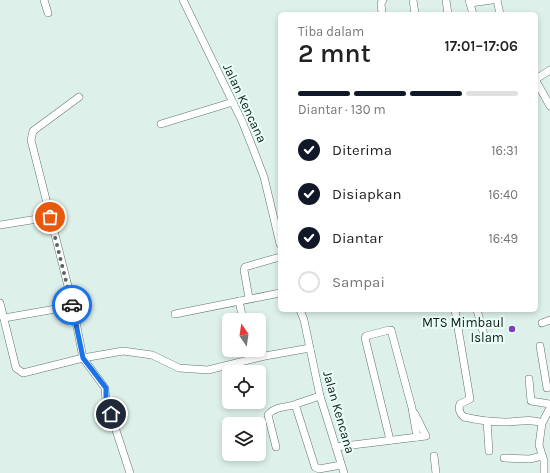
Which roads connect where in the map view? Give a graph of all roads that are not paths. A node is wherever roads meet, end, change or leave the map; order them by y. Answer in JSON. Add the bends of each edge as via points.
{"nodes":[{"id":1,"x":44,"y":0,"type":"edge"},
{"id":2,"x":183,"y":0,"type":"edge"},
{"id":3,"x":383,"y":0,"type":"edge"},
{"id":4,"x":413,"y":0,"type":"edge"},
{"id":5,"x":446,"y":0,"type":"edge"},
{"id":6,"x":492,"y":0,"type":"edge"},
{"id":7,"x":498,"y":0,"type":"edge"},
{"id":8,"x":470,"y":1,"type":"edge"},
{"id":9,"x":382,"y":12,"type":"edge"},
{"id":10,"x":415,"y":12,"type":"edge"},
{"id":11,"x":448,"y":12,"type":"edge"},
{"id":12,"x":473,"y":12,"type":"edge"},
{"id":13,"x":500,"y":12,"type":"edge"},
{"id":14,"x":48,"y":13,"type":"dead end"},
{"id":15,"x":550,"y":70,"type":"edge"},
{"id":16,"x":538,"y":79,"type":"edge"},
{"id":17,"x":538,"y":84,"type":"edge"},
{"id":18,"x":79,"y":97,"type":"dead end"},
{"id":19,"x":233,"y":102,"type":"junction"},
{"id":20,"x":550,"y":106,"type":"edge"},
{"id":21,"x":161,"y":124,"type":"dead end"},
{"id":22,"x":50,"y":217,"type":"junction"},
{"id":23,"x":0,"y":225,"type":"edge"},
{"id":24,"x":278,"y":236,"type":"edge"},
{"id":25,"x":278,"y":258,"type":"edge"},
{"id":26,"x":278,"y":293,"type":"edge"},
{"id":27,"x":249,"y":298,"type":"junction"},
{"id":28,"x":239,"y":301,"type":"junction"},
{"id":29,"x":0,"y":303,"type":"edge"},
{"id":30,"x":72,"y":306,"type":"junction"},
{"id":31,"x":301,"y":312,"type":"edge"},
{"id":32,"x":455,"y":312,"type":"edge"},
{"id":33,"x":478,"y":312,"type":"edge"},
{"id":34,"x":242,"y":313,"type":"edge"},
{"id":35,"x":175,"y":314,"type":"dead end"},
{"id":36,"x":4,"y":318,"type":"junction"},
{"id":37,"x":550,"y":320,"type":"edge"},
{"id":38,"x":542,"y":323,"type":"dead end"},
{"id":39,"x":484,"y":335,"type":"dead end"},
{"id":40,"x":540,"y":346,"type":"dead end"},
{"id":41,"x":310,"y":348,"type":"junction"},
{"id":42,"x":83,"y":358,"type":"junction"},
{"id":43,"x":252,"y":359,"type":"joint"},
{"id":44,"x":529,"y":379,"type":"dead end"},
{"id":45,"x":549,"y":390,"type":"edge"},
{"id":46,"x":320,"y":396,"type":"junction"},
{"id":47,"x":550,"y":404,"type":"edge"},
{"id":48,"x":295,"y":405,"type":"junction"},
{"id":49,"x":550,"y":408,"type":"edge"},
{"id":50,"x":487,"y":421,"type":"junction"},
{"id":51,"x":542,"y":423,"type":"junction"},
{"id":52,"x":390,"y":440,"type":"junction"},
{"id":53,"x":276,"y":447,"type":"dead end"},
{"id":54,"x":336,"y":447,"type":"junction"},
{"id":55,"x":489,"y":451,"type":"dead end"},
{"id":56,"x":434,"y":456,"type":"dead end"},
{"id":57,"x":542,"y":456,"type":"junction"},
{"id":58,"x":504,"y":458,"type":"dead end"},
{"id":59,"x":341,"y":464,"type":"junction"},
{"id":60,"x":130,"y":473,"type":"edge"},
{"id":61,"x":344,"y":473,"type":"edge"},
{"id":62,"x":436,"y":473,"type":"edge"},
{"id":63,"x":544,"y":473,"type":"edge"}],
"edges":[{"from":1,"to":14,"type":"street"},
{"from":2,"to":19,"type":"street","name":"Jalan Kencana"},
{"from":3,"to":9,"type":"street"},
{"from":4,"to":10,"type":"street"},
{"from":5,"to":11,"type":"street"},
{"from":6,"to":8,"type":"street"},
{"from":7,"to":13,"type":"street"},
{"from":8,"to":12,"type":"street"},
{"from":15,"to":16,"type":"street"},
{"from":17,"to":20,"type":"street"},
{"from":18,"to":22,"type":"street","via":[[31,134]]},
{"from":19,"to":21,"type":"street"},
{"from":19,"to":24,"type":"street","name":"Jalan Kencana","via":[[264,177]]},
{"from":22,"to":23,"type":"street"},
{"from":22,"to":30,"type":"street"},
{"from":25,"to":27,"type":"street","via":[[245,267]]},
{"from":26,"to":27,"type":"street"},
{"from":27,"to":28,"type":"street"},
{"from":28,"to":34,"type":"street"},
{"from":28,"to":35,"type":"street"},
{"from":29,"to":36,"type":"street"},
{"from":30,"to":36,"type":"street"},
{"from":30,"to":42,"type":"street"},
{"from":31,"to":41,"type":"street","name":"Jalan Kencana"},
{"from":32,"to":50,"type":"street","via":[[470,400],[460,404],[459,411],[464,418]]},
{"from":33,"to":39,"type":"street"},
{"from":36,"to":42,"type":"street","via":[[19,372]]},
{"from":37,"to":38,"type":"street"},
{"from":40,"to":45,"type":"street"},
{"from":41,"to":43,"type":"street"},
{"from":41,"to":46,"type":"street","name":"Jalan Kencana"},
{"from":42,"to":43,"type":"street","via":[[132,351],[152,355],[179,368],[197,370]]},
{"from":42,"to":60,"type":"street","via":[[106,388],[106,400]]},
{"from":44,"to":47,"type":"street","via":[[531,401]]},
{"from":46,"to":48,"type":"street"},
{"from":46,"to":54,"type":"street","name":"Jalan Kencana"},
{"from":48,"to":53,"type":"street","via":[[270,411],[268,415]]},
{"from":48,"to":59,"type":"street","via":[[315,467],[319,469]]},
{"from":49,"to":51,"type":"street"},
{"from":50,"to":51,"type":"street","via":[[534,420]]},
{"from":50,"to":55,"type":"street"},
{"from":51,"to":57,"type":"street","via":[[539,445]]},
{"from":52,"to":52,"type":"street","via":[[426,436],[412,408],[391,330],[364,338]]},
{"from":52,"to":54,"type":"street"},
{"from":54,"to":59,"type":"street","name":"Jalan Kencana"},
{"from":56,"to":62,"type":"street"},
{"from":57,"to":58,"type":"street","via":[[530,459]]},
{"from":57,"to":63,"type":"street"},
{"from":59,"to":61,"type":"street","name":"Jalan Kencana"}]}
